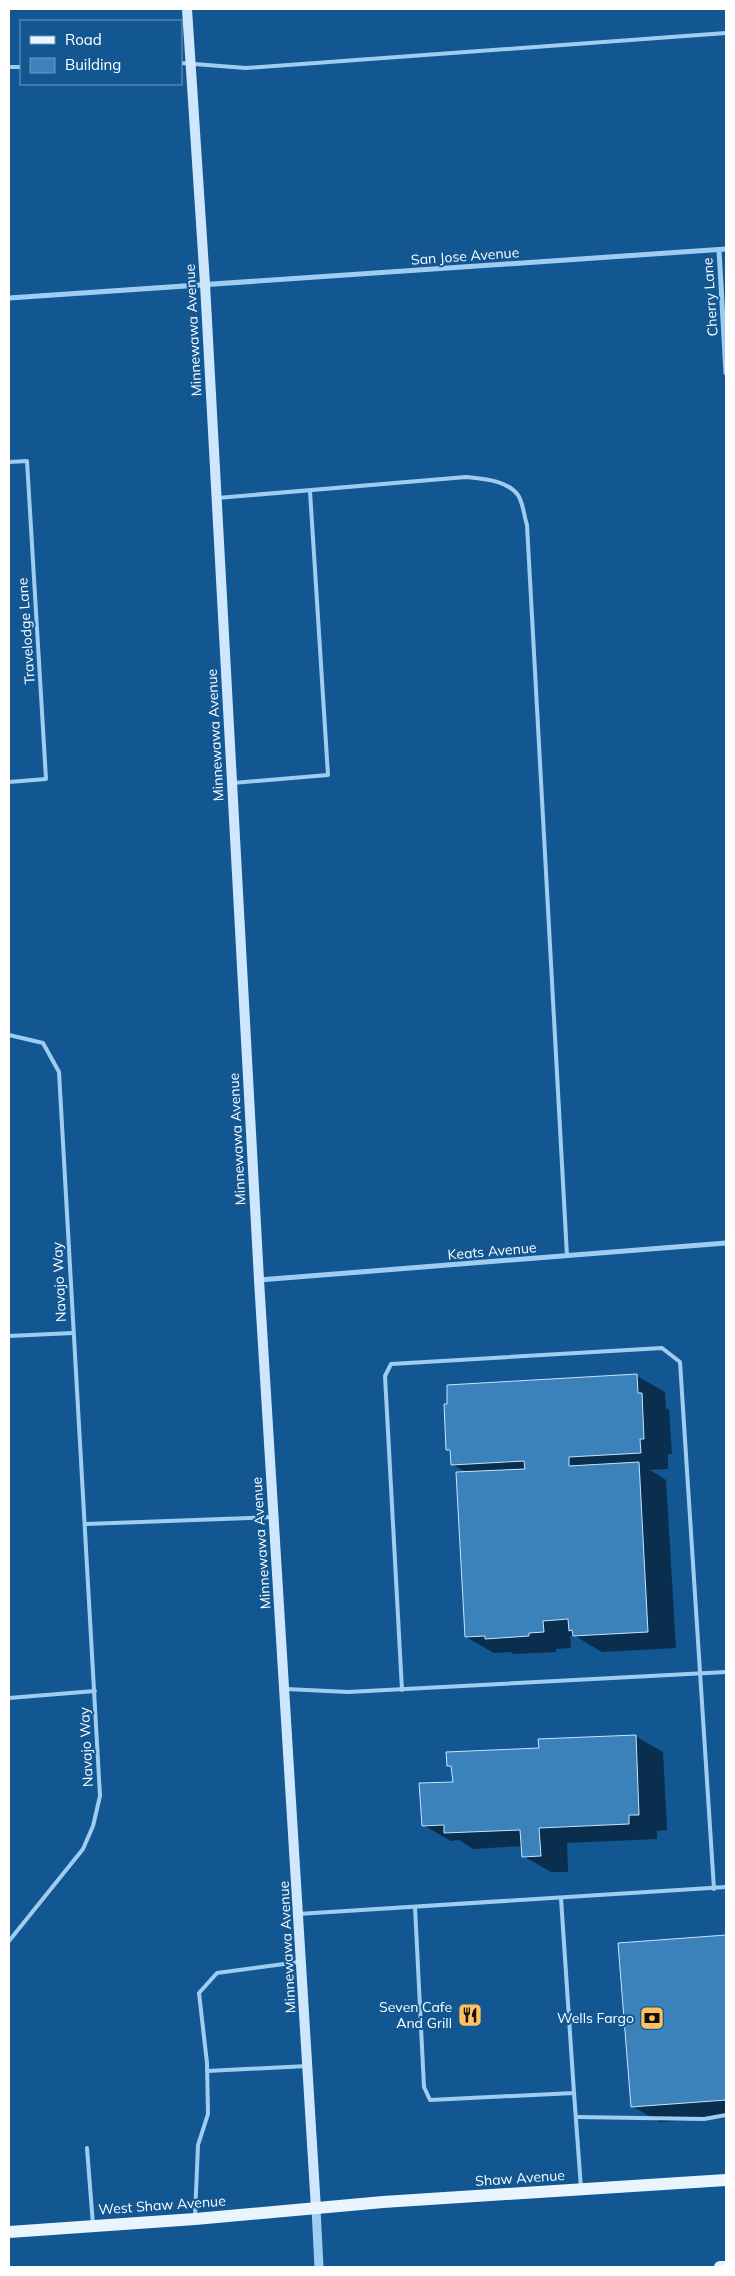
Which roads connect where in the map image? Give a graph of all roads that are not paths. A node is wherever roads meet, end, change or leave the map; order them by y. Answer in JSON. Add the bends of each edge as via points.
{"nodes":[{"id":1,"x":188,"y":9,"type":"edge"},
{"id":2,"x":726,"y":33,"type":"edge"},
{"id":3,"x":186,"y":63,"type":"edge"},
{"id":4,"x":726,"y":249,"type":"edge"},
{"id":5,"x":719,"y":250,"type":"junction"},
{"id":6,"x":205,"y":284,"type":"junction"},
{"id":7,"x":9,"y":298,"type":"edge"},
{"id":8,"x":726,"y":373,"type":"edge"},
{"id":9,"x":9,"y":462,"type":"edge"},
{"id":10,"x":310,"y":491,"type":"junction"},
{"id":11,"x":215,"y":498,"type":"junction"},
{"id":12,"x":9,"y":782,"type":"edge"},
{"id":13,"x":232,"y":783,"type":"junction"},
{"id":14,"x":9,"y":1035,"type":"edge"},
{"id":15,"x":726,"y":1243,"type":"edge"},
{"id":16,"x":567,"y":1256,"type":"junction"},
{"id":17,"x":258,"y":1280,"type":"junction"},
{"id":18,"x":73,"y":1333,"type":"junction"},
{"id":19,"x":9,"y":1336,"type":"edge"},
{"id":20,"x":273,"y":1517,"type":"junction"},
{"id":21,"x":86,"y":1524,"type":"junction"},
{"id":22,"x":726,"y":1672,"type":"edge"},
{"id":23,"x":699,"y":1674,"type":"junction"},
{"id":24,"x":284,"y":1689,"type":"junction"},
{"id":25,"x":402,"y":1690,"type":"junction"},
{"id":26,"x":95,"y":1691,"type":"junction"},
{"id":27,"x":9,"y":1698,"type":"edge"},
{"id":28,"x":726,"y":1887,"type":"edge"},
{"id":29,"x":714,"y":1889,"type":"junction"},
{"id":30,"x":561,"y":1898,"type":"junction"},
{"id":31,"x":415,"y":1907,"type":"junction"},
{"id":32,"x":298,"y":1914,"type":"junction"},
{"id":33,"x":9,"y":1941,"type":"edge"},
{"id":34,"x":301,"y":1962,"type":"junction"},
{"id":35,"x":307,"y":2066,"type":"junction"},
{"id":36,"x":207,"y":2071,"type":"junction"},
{"id":37,"x":574,"y":2093,"type":"junction"},
{"id":38,"x":726,"y":2115,"type":"edge"},
{"id":39,"x":576,"y":2117,"type":"junction"},
{"id":40,"x":87,"y":2148,"type":"dead end"},
{"id":41,"x":726,"y":2180,"type":"edge"},
{"id":42,"x":582,"y":2190,"type":"junction"},
{"id":43,"x":316,"y":2209,"type":"junction"},
{"id":44,"x":195,"y":2219,"type":"junction"},
{"id":45,"x":93,"y":2225,"type":"junction"},
{"id":46,"x":9,"y":2232,"type":"edge"},
{"id":47,"x":319,"y":2267,"type":"edge"},
{"id":48,"x":720,"y":2267,"type":"edge"},
{"id":49,"x":726,"y":2267,"type":"edge"}],
"edges":[{"from":1,"to":3,"type":"main road","name":"Minnewawa Avenue"},
{"from":2,"to":3,"type":"lane","via":[[246,68]]},
{"from":3,"to":6,"type":"main road","name":"Minnewawa Avenue"},
{"from":4,"to":5,"type":"street","name":"San Jose Avenue"},
{"from":5,"to":6,"type":"street","name":"San Jose Avenue"},
{"from":5,"to":8,"type":"street","name":"Cherry Lane"},
{"from":6,"to":7,"type":"street","name":"San Jose Avenue"},
{"from":6,"to":11,"type":"main road","name":"Minnewawa Avenue"},
{"from":9,"to":12,"type":"lane","name":"Travelodge Lane","via":[[27,461],[46,779]]},
{"from":10,"to":11,"type":"lane"},
{"from":10,"to":13,"type":"lane","via":[[328,775]]},
{"from":10,"to":16,"type":"lane","via":[[466,477],[493,480],[518,494],[527,525]]},
{"from":11,"to":13,"type":"main road","name":"Minnewawa Avenue"},
{"from":13,"to":17,"type":"main road","name":"Minnewawa Avenue"},
{"from":14,"to":18,"type":"lane","name":"Navajo Way","via":[[43,1044],[59,1072]]},
{"from":15,"to":16,"type":"street","name":"Keats Avenue"},
{"from":16,"to":17,"type":"street","name":"Keats Avenue"},
{"from":17,"to":20,"type":"main road","name":"Minnewawa Avenue"},
{"from":18,"to":19,"type":"lane"},
{"from":18,"to":21,"type":"lane","name":"Navajo Way"},
{"from":20,"to":21,"type":"lane"},
{"from":20,"to":24,"type":"main road","name":"Minnewawa Avenue"},
{"from":21,"to":26,"type":"lane","name":"Navajo Way"},
{"from":22,"to":23,"type":"lane"},
{"from":23,"to":25,"type":"lane"},
{"from":23,"to":25,"type":"lane","via":[[680,1362],[662,1348],[391,1364],[385,1376]]},
{"from":23,"to":29,"type":"lane"},
{"from":24,"to":25,"type":"lane"},
{"from":24,"to":32,"type":"main road","name":"Minnewawa Avenue"},
{"from":26,"to":27,"type":"lane"},
{"from":26,"to":33,"type":"lane","name":"Navajo Way","via":[[100,1796],[93,1826],[83,1849]]},
{"from":28,"to":29,"type":"lane"},
{"from":29,"to":30,"type":"lane"},
{"from":30,"to":31,"type":"lane"},
{"from":30,"to":37,"type":"lane"},
{"from":31,"to":32,"type":"lane"},
{"from":31,"to":37,"type":"lane","via":[[424,2086],[430,2100]]},
{"from":32,"to":34,"type":"main road","name":"Minnewawa Avenue"},
{"from":34,"to":35,"type":"main road","name":"Minnewawa Avenue"},
{"from":34,"to":36,"type":"lane","via":[[217,1973],[199,1993]]},
{"from":35,"to":36,"type":"lane"},
{"from":35,"to":43,"type":"main road","name":"Minnewawa Avenue"},
{"from":36,"to":44,"type":"lane","via":[[208,2114],[198,2145]]},
{"from":37,"to":39,"type":"lane"},
{"from":38,"to":39,"type":"lane","via":[[704,2119]]},
{"from":39,"to":42,"type":"lane"},
{"from":40,"to":45,"type":"lane"},
{"from":41,"to":42,"type":"main road","name":"Shaw Avenue"},
{"from":42,"to":43,"type":"main road","name":"Shaw Avenue"},
{"from":43,"to":44,"type":"main road","name":"West Shaw Avenue"},
{"from":43,"to":47,"type":"street","name":"Minnewawa Avenue"},
{"from":44,"to":45,"type":"main road","name":"West Shaw Avenue"},
{"from":45,"to":46,"type":"main road","name":"West Shaw Avenue"},
{"from":48,"to":49,"type":"main road"}]}
